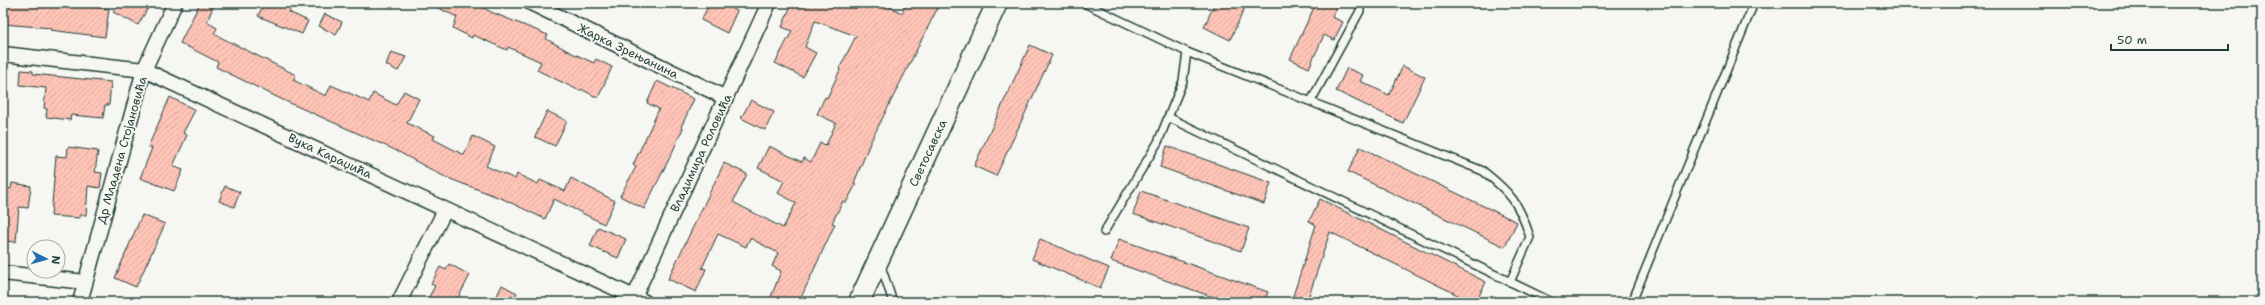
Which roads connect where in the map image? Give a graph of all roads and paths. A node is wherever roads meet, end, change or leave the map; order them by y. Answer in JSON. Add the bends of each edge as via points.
{"nodes":[{"id":1,"x":175,"y":3,"type":"edge"},
{"id":2,"x":531,"y":3,"type":"edge"},
{"id":3,"x":769,"y":3,"type":"edge"},
{"id":4,"x":997,"y":3,"type":"edge"},
{"id":5,"x":1084,"y":3,"type":"edge"},
{"id":6,"x":1360,"y":3,"type":"edge"},
{"id":7,"x":1754,"y":3,"type":"edge"},
{"id":8,"x":1187,"y":52,"type":"junction"},
{"id":9,"x":3,"y":54,"type":"edge"},
{"id":10,"x":144,"y":70,"type":"junction"},
{"id":11,"x":726,"y":98,"type":"junction"},
{"id":12,"x":1311,"y":101,"type":"junction"},
{"id":13,"x":1168,"y":117,"type":"junction"},
{"id":14,"x":445,"y":210,"type":"junction"},
{"id":15,"x":1104,"y":232,"type":"dead end"},
{"id":16,"x":879,"y":260,"type":"junction"},
{"id":17,"x":3,"y":273,"type":"edge"},
{"id":18,"x":85,"y":282,"type":"junction"},
{"id":19,"x":1510,"y":282,"type":"junction"},
{"id":20,"x":637,"y":300,"type":"edge"},
{"id":21,"x":80,"y":302,"type":"edge"},
{"id":22,"x":399,"y":302,"type":"edge"},
{"id":23,"x":859,"y":302,"type":"edge"},
{"id":24,"x":893,"y":302,"type":"edge"},
{"id":25,"x":1552,"y":302,"type":"edge"},
{"id":26,"x":1632,"y":302,"type":"edge"}],
"edges":[{"from":1,"to":10,"type":"street","name":"Др Младена Стојановића"},
{"from":2,"to":11,"type":"street","name":"Жарка Зрењанина"},
{"from":3,"to":11,"type":"street","name":"Владимира Роловића"},
{"from":4,"to":16,"type":"main road","name":"Светосавска"},
{"from":5,"to":8,"type":"lane"},
{"from":6,"to":12,"type":"lane","via":[[1360,11]]},
{"from":7,"to":26,"type":"lane"},
{"from":8,"to":12,"type":"lane"},
{"from":8,"to":13,"type":"lane","via":[[1183,81]]},
{"from":9,"to":10,"type":"street","name":"Вука Караџића"},
{"from":10,"to":14,"type":"street","name":"Вука Караџића"},
{"from":10,"to":18,"type":"street","name":"Др Младена Стојановића"},
{"from":11,"to":20,"type":"street","name":"Владимира Роловића"},
{"from":12,"to":19,"type":"lane","via":[[1483,170],[1506,188],[1521,210],[1530,237]]},
{"from":13,"to":15,"type":"lane","via":[[1158,142]]},
{"from":13,"to":19,"type":"lane"},
{"from":14,"to":20,"type":"street","name":"Вука Караџића"},
{"from":14,"to":22,"type":"street"},
{"from":16,"to":23,"type":"main road","name":"Светосавска"},
{"from":16,"to":24,"type":"lane"},
{"from":17,"to":18,"type":"street"},
{"from":18,"to":21,"type":"street","name":"Др Младена Стојановића"},
{"from":19,"to":25,"type":"lane"}]}
